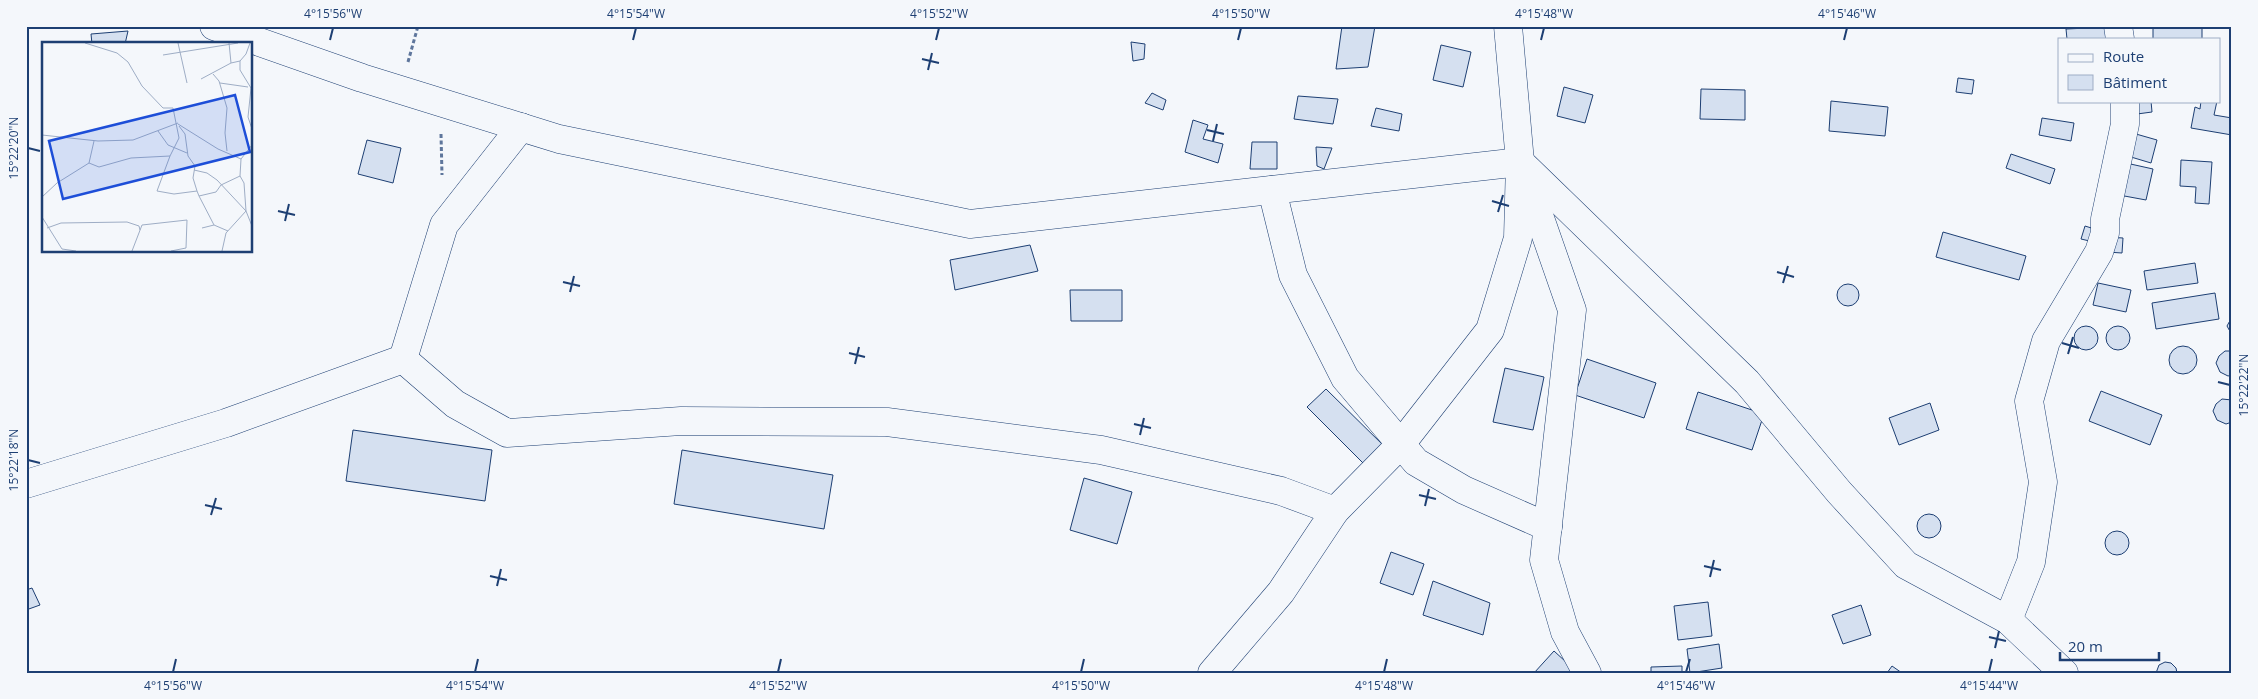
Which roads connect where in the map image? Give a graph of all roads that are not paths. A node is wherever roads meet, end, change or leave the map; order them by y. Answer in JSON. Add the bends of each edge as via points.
{"nodes":[{"id":1,"x":214,"y":26,"type":"edge"},
{"id":2,"x":1508,"y":26,"type":"edge"},
{"id":3,"x":2125,"y":102,"type":"edge"},
{"id":4,"x":521,"y":127,"type":"junction"},
{"id":5,"x":1520,"y":162,"type":"junction"},
{"id":6,"x":1272,"y":190,"type":"junction"},
{"id":7,"x":403,"y":359,"type":"junction"},
{"id":8,"x":1401,"y":444,"type":"junction"},
{"id":9,"x":26,"y":484,"type":"edge"},
{"id":10,"x":1335,"y":512,"type":"junction"},
{"id":11,"x":1548,"y":528,"type":"junction"},
{"id":12,"x":2008,"y":620,"type":"junction"},
{"id":13,"x":1212,"y":673,"type":"edge"},
{"id":14,"x":1587,"y":673,"type":"edge"},
{"id":15,"x":2064,"y":673,"type":"edge"}],
"edges":[{"from":1,"to":4,"type":"street","via":[[362,78]]},
{"from":2,"to":5,"type":"street"},
{"from":3,"to":12,"type":"street","via":[[2125,124],[2099,252],[2046,341],[2029,401],[2043,482],[2031,562]]},
{"from":4,"to":6,"type":"street","via":[[559,139],[970,224]]},
{"from":4,"to":7,"type":"street","via":[[444,225]]},
{"from":5,"to":6,"type":"street"},
{"from":5,"to":8,"type":"street","via":[[1518,238],[1490,330]]},
{"from":5,"to":11,"type":"street","via":[[1572,310]]},
{"from":5,"to":12,"type":"street","via":[[1747,382],[1839,492],[1906,564]]},
{"from":6,"to":8,"type":"street","via":[[1292,275],[1345,378]]},
{"from":7,"to":9,"type":"street","via":[[226,423]]},
{"from":7,"to":10,"type":"street","via":[[455,404],[508,433],[681,421],[887,422],[1101,450],[1281,491]]},
{"from":8,"to":10,"type":"street"},
{"from":8,"to":11,"type":"street","via":[[1416,462],[1464,490]]},
{"from":10,"to":13,"type":"street","via":[[1281,592]]},
{"from":11,"to":14,"type":"street","via":[[1544,560],[1566,632]]},
{"from":12,"to":15,"type":"street"}]}
